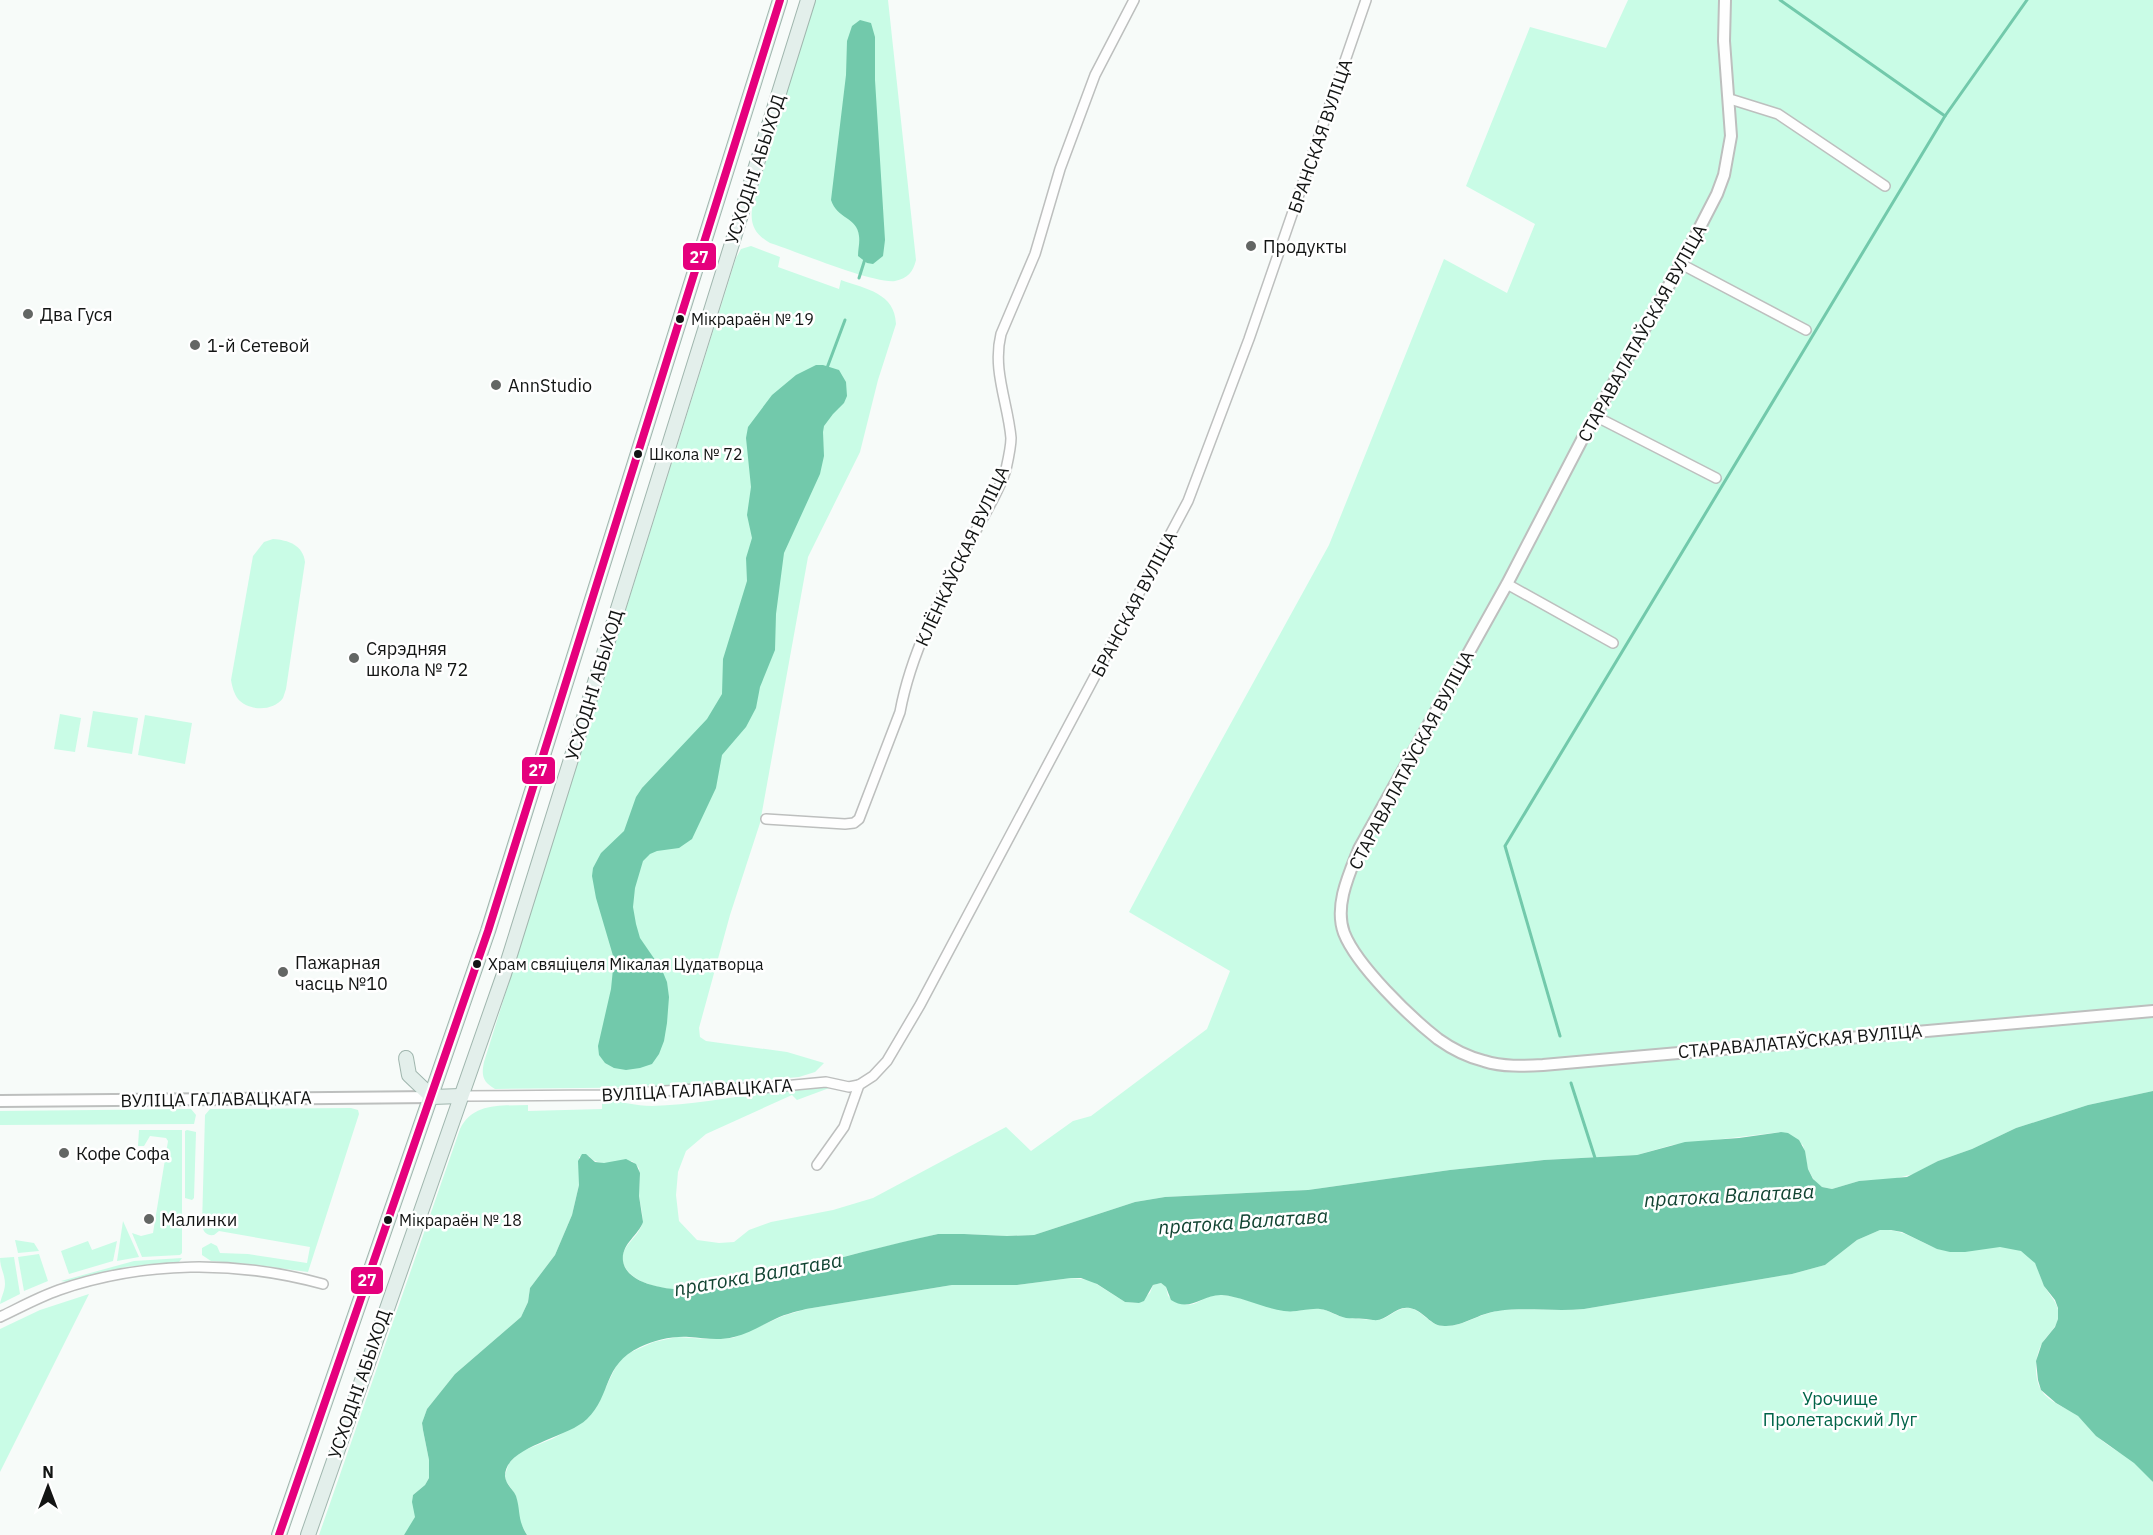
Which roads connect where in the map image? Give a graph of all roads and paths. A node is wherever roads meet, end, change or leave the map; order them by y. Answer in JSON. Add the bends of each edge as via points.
{"nodes":[{"id":1,"x":780,"y":0,"type":"edge"},
{"id":2,"x":808,"y":0,"type":"edge"},
{"id":3,"x":1134,"y":0,"type":"edge"},
{"id":4,"x":1366,"y":0,"type":"edge"},
{"id":5,"x":1725,"y":0,"type":"edge"},
{"id":6,"x":1730,"y":99,"type":"junction"},
{"id":7,"x":1885,"y":186,"type":"dead end"},
{"id":8,"x":1681,"y":264,"type":"junction"},
{"id":9,"x":1806,"y":330,"type":"dead end"},
{"id":10,"x":1595,"y":416,"type":"junction"},
{"id":11,"x":1716,"y":478,"type":"dead end"},
{"id":12,"x":1507,"y":584,"type":"junction"},
{"id":13,"x":1613,"y":643,"type":"dead end"},
{"id":14,"x":766,"y":819,"type":"dead end"},
{"id":15,"x":2153,"y":1011,"type":"edge"},
{"id":16,"x":406,"y":1058,"type":"dead end"},
{"id":17,"x":859,"y":1085,"type":"junction"},
{"id":18,"x":461,"y":1096,"type":"junction"},
{"id":19,"x":432,"y":1097,"type":"junction"},
{"id":20,"x":0,"y":1101,"type":"edge"},
{"id":21,"x":817,"y":1164,"type":"dead end"},
{"id":22,"x":323,"y":1284,"type":"dead end"},
{"id":23,"x":0,"y":1317,"type":"edge"},
{"id":24,"x":279,"y":1535,"type":"edge"},
{"id":25,"x":308,"y":1535,"type":"edge"}],
"edges":[{"from":1,"to":19,"type":"main road","name":"УСХОДНІ АБЫХОД","via":[[492,920]]},
{"from":2,"to":18,"type":"main road","name":"УСХОДНІ АБЫХОД","via":[[511,952]]},
{"from":3,"to":14,"type":"street","name":"КЛЁНКАЎСКАЯ ВУЛІЦА","via":[[1095,75],[1060,169],[1035,254],[1001,334],[998,374],[1011,440],[1005,472],[940,597],[859,819],[845,824]]},
{"from":4,"to":17,"type":"street","name":"БРАНСКАЯ ВУЛІЦА","via":[[1249,339],[1188,501],[915,1013],[887,1061]]},
{"from":5,"to":6,"type":"street","name":"СТАРАВАЛАТАЎСКАЯ ВУЛІЦА","via":[[1724,41]]},
{"from":6,"to":7,"type":"street","via":[[1778,114]]},
{"from":6,"to":8,"type":"street","name":"СТАРАВАЛАТАЎСКАЯ ВУЛІЦА","via":[[1731,136],[1724,175]]},
{"from":8,"to":9,"type":"street"},
{"from":8,"to":10,"type":"street","name":"СТАРАВАЛАТАЎСКАЯ ВУЛІЦА"},
{"from":10,"to":11,"type":"street"},
{"from":10,"to":12,"type":"street","name":"СТАРАВАЛАТАЎСКАЯ ВУЛІЦА"},
{"from":12,"to":13,"type":"street"},
{"from":12,"to":15,"type":"street","name":"СТАРАВАЛАТАЎСКАЯ ВУЛІЦА","via":[[1359,849],[1346,880],[1341,912],[1344,932],[1374,977],[1451,1047],[1483,1061],[1522,1066]]},
{"from":16,"to":19,"type":"main road","via":[[410,1075]]},
{"from":17,"to":18,"type":"street","name":"ВУЛІЦА ГАЛАВАЦКАГА","via":[[826,1082],[602,1095]]},
{"from":17,"to":21,"type":"street","via":[[844,1126]]},
{"from":18,"to":19,"type":"main road"},
{"from":18,"to":25,"type":"main road","name":"УСХОДНІ АБЫХОД"},
{"from":19,"to":20,"type":"street","name":"ВУЛІЦА ГАЛАВАЦКАГА"},
{"from":19,"to":24,"type":"main road","name":"УСХОДНІ АБЫХОД"},
{"from":22,"to":23,"type":"street","via":[[230,1269],[148,1270],[57,1290]]}]}
